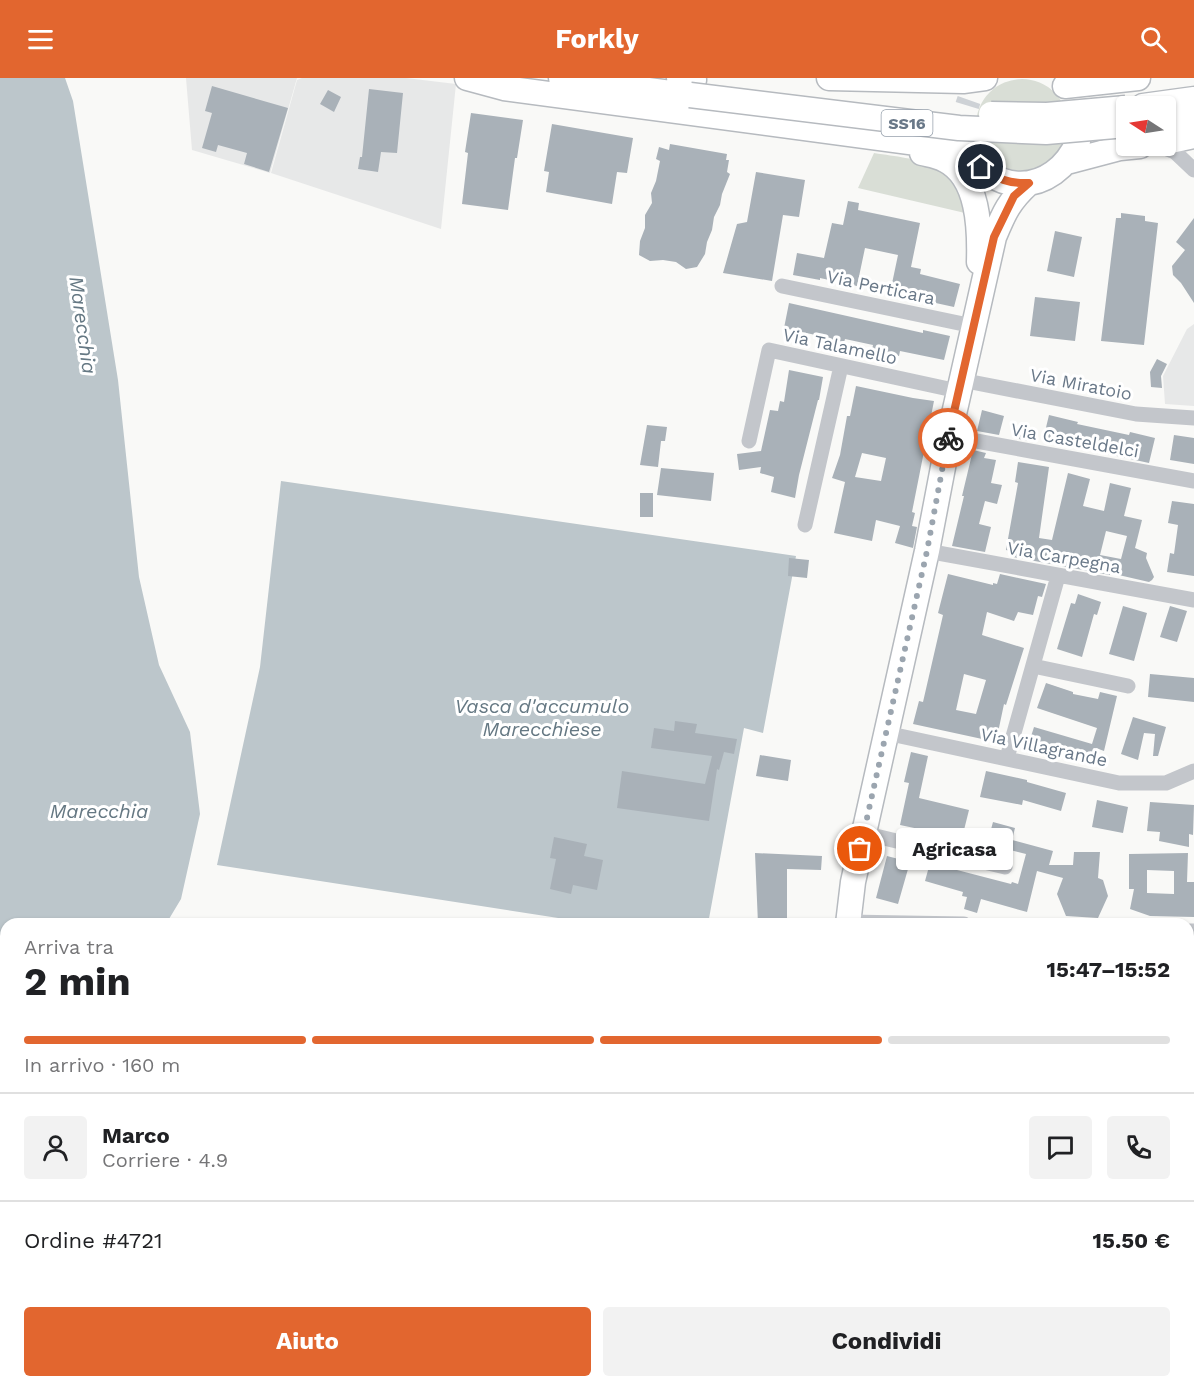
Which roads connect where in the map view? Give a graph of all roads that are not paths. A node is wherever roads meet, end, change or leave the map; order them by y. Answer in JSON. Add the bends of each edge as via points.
{"nodes":[{"id":1,"x":467,"y":78,"type":"edge"},
{"id":2,"x":561,"y":78,"type":"edge"},
{"id":3,"x":829,"y":78,"type":"edge"},
{"id":4,"x":986,"y":78,"type":"edge"},
{"id":5,"x":1138,"y":78,"type":"edge"},
{"id":6,"x":688,"y":84,"type":"edge"},
{"id":7,"x":1065,"y":89,"type":"edge"},
{"id":8,"x":1194,"y":99,"type":"edge"},
{"id":9,"x":969,"y":100,"type":"tunnel mouth"},
{"id":10,"x":1176,"y":101,"type":"edge"},
{"id":11,"x":1116,"y":109,"type":"edge"},
{"id":12,"x":1194,"y":116,"type":"edge"},
{"id":13,"x":1176,"y":119,"type":"edge"},
{"id":14,"x":788,"y":125,"type":"junction"},
{"id":15,"x":1116,"y":126,"type":"edge"},
{"id":16,"x":1194,"y":136,"type":"edge"},
{"id":17,"x":1176,"y":140,"type":"edge"},
{"id":18,"x":1116,"y":148,"type":"edge"},
{"id":19,"x":1176,"y":153,"type":"edge"},
{"id":20,"x":1194,"y":170,"type":"edge"},
{"id":21,"x":990,"y":174,"type":"junction"},
{"id":22,"x":1029,"y":183,"type":"junction"},
{"id":23,"x":994,"y":237,"type":"junction"},
{"id":24,"x":782,"y":286,"type":"dead end"},
{"id":25,"x":975,"y":317,"type":"junction"},
{"id":26,"x":841,"y":366,"type":"junction"},
{"id":27,"x":959,"y":386,"type":"junction"},
{"id":28,"x":1194,"y":418,"type":"edge"},
{"id":29,"x":949,"y":436,"type":"junction"},
{"id":30,"x":749,"y":441,"type":"dead end"},
{"id":31,"x":1194,"y":481,"type":"edge"},
{"id":32,"x":806,"y":525,"type":"dead end"},
{"id":33,"x":927,"y":551,"type":"junction"},
{"id":34,"x":1058,"y":576,"type":"junction"},
{"id":35,"x":1194,"y":600,"type":"edge"},
{"id":36,"x":1033,"y":666,"type":"junction"},
{"id":37,"x":1128,"y":686,"type":"dead end"},
{"id":38,"x":886,"y":733,"type":"junction"},
{"id":39,"x":1007,"y":758,"type":"junction"},
{"id":40,"x":1194,"y":771,"type":"edge"},
{"id":41,"x":863,"y":833,"type":"junction"},
{"id":42,"x":1005,"y":867,"type":"dead end"},
{"id":43,"x":849,"y":918,"type":"edge"}],
"edges":[{"from":1,"to":14,"type":"main road","via":[[504,88]]},
{"from":2,"to":6,"type":"main road","number":"SS16"},
{"from":3,"to":4,"type":"main road"},
{"from":4,"to":9,"type":"main road"},
{"from":5,"to":7,"type":"main road"},
{"from":6,"to":11,"type":"main road","number":"SS16","bridge":true,"via":[[960,113],[1047,115]]},
{"from":6,"to":15,"type":"main road","number":"SS16","bridge":true,"via":[[959,128],[1046,132]]},
{"from":8,"to":10,"type":"main road"},
{"from":12,"to":13,"type":"main road"},
{"from":14,"to":21,"type":"main road","via":[[967,145]]},
{"from":14,"to":25,"type":"main road","via":[[931,155],[958,170],[969,186],[977,215]]},
{"from":16,"to":17,"type":"main road"},
{"from":18,"to":22,"type":"main road","via":[[1072,152],[1050,176]]},
{"from":19,"to":20,"type":"street"},
{"from":21,"to":22,"type":"main road","via":[[1010,183]]},
{"from":21,"to":23,"type":"main road"},
{"from":22,"to":23,"type":"main road","via":[[1014,196]]},
{"from":23,"to":25,"type":"main road"},
{"from":24,"to":25,"type":"street","name":"Via Perticara"},
{"from":25,"to":27,"type":"main road"},
{"from":26,"to":27,"type":"street","name":"Via Talamello"},
{"from":26,"to":30,"type":"street","name":"Via Talamello","via":[[769,350]]},
{"from":26,"to":32,"type":"street"},
{"from":27,"to":28,"type":"street","name":"Via Miratoio","via":[[1136,414]]},
{"from":27,"to":29,"type":"main road"},
{"from":29,"to":31,"type":"street","name":"Via Casteldelci"},
{"from":29,"to":33,"type":"main road"},
{"from":33,"to":34,"type":"street","name":"Via Carpegna"},
{"from":33,"to":38,"type":"main road"},
{"from":34,"to":35,"type":"street","name":"Via Carpegna"},
{"from":34,"to":36,"type":"street"},
{"from":36,"to":37,"type":"street"},
{"from":36,"to":39,"type":"street"},
{"from":38,"to":39,"type":"street","name":"Via Villagrande"},
{"from":38,"to":41,"type":"main road"},
{"from":39,"to":40,"type":"street","name":"Via Villagrande","via":[[1119,783],[1166,783]]},
{"from":41,"to":42,"type":"street"},
{"from":41,"to":43,"type":"main road"}]}
